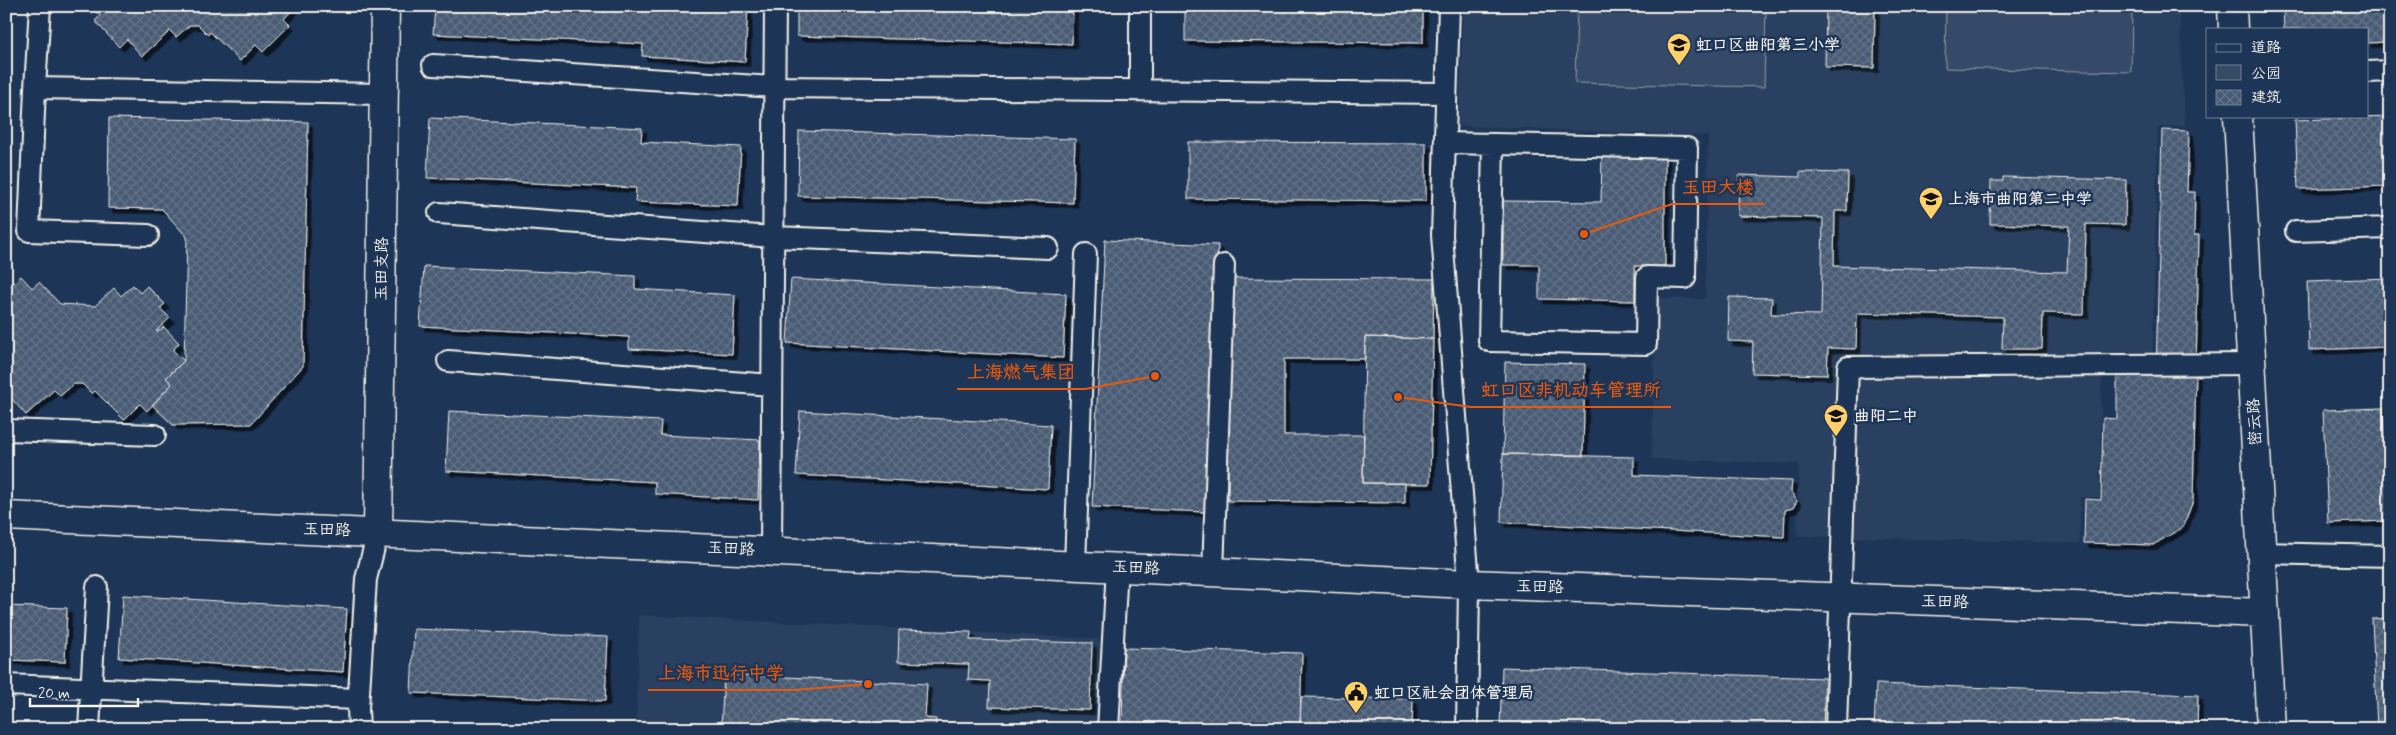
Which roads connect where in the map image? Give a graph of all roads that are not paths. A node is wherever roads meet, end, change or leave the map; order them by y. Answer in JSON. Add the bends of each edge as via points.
{"nodes":[{"id":1,"x":40,"y":6,"type":"edge"},
{"id":2,"x":385,"y":6,"type":"edge"},
{"id":3,"x":775,"y":6,"type":"edge"},
{"id":4,"x":1140,"y":6,"type":"edge"},
{"id":5,"x":1449,"y":6,"type":"edge"},
{"id":6,"x":2232,"y":6,"type":"edge"},
{"id":7,"x":2233,"y":28,"type":"edge"},
{"id":8,"x":433,"y":65,"type":"dead end"},
{"id":9,"x":2390,"y":71,"type":"edge"},
{"id":10,"x":2368,"y":72,"type":"edge"},
{"id":11,"x":775,"y":87,"type":"junction"},
{"id":12,"x":35,"y":88,"type":"junction"},
{"id":13,"x":1140,"y":90,"type":"junction"},
{"id":14,"x":1446,"y":92,"type":"junction"},
{"id":15,"x":384,"y":94,"type":"junction"},
{"id":16,"x":2238,"y":118,"type":"edge"},
{"id":17,"x":1445,"y":143,"type":"junction"},
{"id":18,"x":1492,"y":144,"type":"junction"},
{"id":19,"x":439,"y":213,"type":"dead end"},
{"id":20,"x":2390,"y":228,"type":"edge"},
{"id":21,"x":2296,"y":231,"type":"dead end"},
{"id":22,"x":148,"y":236,"type":"dead end"},
{"id":23,"x":774,"y":237,"type":"junction"},
{"id":24,"x":1048,"y":248,"type":"dead end"},
{"id":25,"x":1086,"y":254,"type":"dead end"},
{"id":26,"x":1224,"y":265,"type":"dead end"},
{"id":27,"x":448,"y":362,"type":"dead end"},
{"id":28,"x":2252,"y":364,"type":"junction"},
{"id":29,"x":772,"y":385,"type":"junction"},
{"id":30,"x":6,"y":430,"type":"edge"},
{"id":31,"x":155,"y":435,"type":"dead end"},
{"id":32,"x":6,"y":516,"type":"edge"},
{"id":33,"x":378,"y":532,"type":"junction"},
{"id":34,"x":771,"y":551,"type":"junction"},
{"id":35,"x":2262,"y":553,"type":"junction"},
{"id":36,"x":2390,"y":556,"type":"edge"},
{"id":37,"x":1075,"y":566,"type":"junction"},
{"id":38,"x":1117,"y":568,"type":"junction"},
{"id":39,"x":1214,"y":572,"type":"junction"},
{"id":40,"x":1469,"y":584,"type":"junction"},
{"id":41,"x":97,"y":587,"type":"dead end"},
{"id":42,"x":1841,"y":598,"type":"junction"},
{"id":43,"x":2265,"y":613,"type":"junction"},
{"id":44,"x":6,"y":685,"type":"edge"},
{"id":45,"x":92,"y":689,"type":"junction"},
{"id":46,"x":358,"y":699,"type":"junction"},
{"id":47,"x":89,"y":729,"type":"edge"},
{"id":48,"x":359,"y":729,"type":"edge"},
{"id":49,"x":1108,"y":729,"type":"edge"},
{"id":50,"x":1467,"y":729,"type":"edge"},
{"id":51,"x":1836,"y":729,"type":"edge"},
{"id":52,"x":2271,"y":729,"type":"edge"}],
"edges":[{"from":1,"to":12,"type":"lane"},
{"from":2,"to":15,"type":"street","name":"玉田支路"},
{"from":3,"to":11,"type":"lane"},
{"from":4,"to":13,"type":"lane"},
{"from":5,"to":14,"type":"lane"},
{"from":6,"to":7,"type":"street"},
{"from":8,"to":11,"type":"lane"},
{"from":9,"to":10,"type":"lane"},
{"from":11,"to":13,"type":"lane"},
{"from":11,"to":23,"type":"lane"},
{"from":12,"to":15,"type":"lane"},
{"from":12,"to":22,"type":"lane","via":[[29,231]]},
{"from":13,"to":14,"type":"lane"},
{"from":14,"to":17,"type":"lane"},
{"from":15,"to":33,"type":"street","name":"玉田支路"},
{"from":16,"to":28,"type":"street","name":"密云路"},
{"from":17,"to":18,"type":"lane"},
{"from":17,"to":40,"type":"lane","via":[[1442,235]]},
{"from":18,"to":18,"type":"lane","via":[[1687,148],[1685,278],[1647,277],[1646,344],[1489,341]]},
{"from":19,"to":23,"type":"lane"},
{"from":20,"to":21,"type":"lane"},
{"from":23,"to":24,"type":"lane"},
{"from":23,"to":29,"type":"lane"},
{"from":25,"to":37,"type":"lane"},
{"from":26,"to":39,"type":"lane"},
{"from":27,"to":29,"type":"lane"},
{"from":28,"to":35,"type":"street","name":"密云路"},
{"from":28,"to":42,"type":"lane","via":[[1848,367]]},
{"from":29,"to":34,"type":"lane"},
{"from":30,"to":31,"type":"lane"},
{"from":32,"to":33,"type":"street","name":"玉田路"},
{"from":33,"to":34,"type":"street","name":"玉田路"},
{"from":33,"to":46,"type":"lane","via":[[366,579]]},
{"from":34,"to":37,"type":"street","name":"玉田路"},
{"from":35,"to":36,"type":"lane"},
{"from":35,"to":43,"type":"street","name":"密云路"},
{"from":37,"to":38,"type":"street","name":"玉田路"},
{"from":38,"to":39,"type":"street","name":"玉田路"},
{"from":38,"to":49,"type":"lane"},
{"from":39,"to":40,"type":"street","name":"玉田路"},
{"from":40,"to":42,"type":"street","name":"玉田路"},
{"from":40,"to":50,"type":"lane"},
{"from":41,"to":45,"type":"lane"},
{"from":42,"to":43,"type":"street","name":"玉田路"},
{"from":42,"to":51,"type":"lane"},
{"from":43,"to":52,"type":"street","name":"密云路"},
{"from":44,"to":45,"type":"lane"},
{"from":45,"to":46,"type":"lane"},
{"from":45,"to":47,"type":"lane"},
{"from":46,"to":48,"type":"lane"}]}
